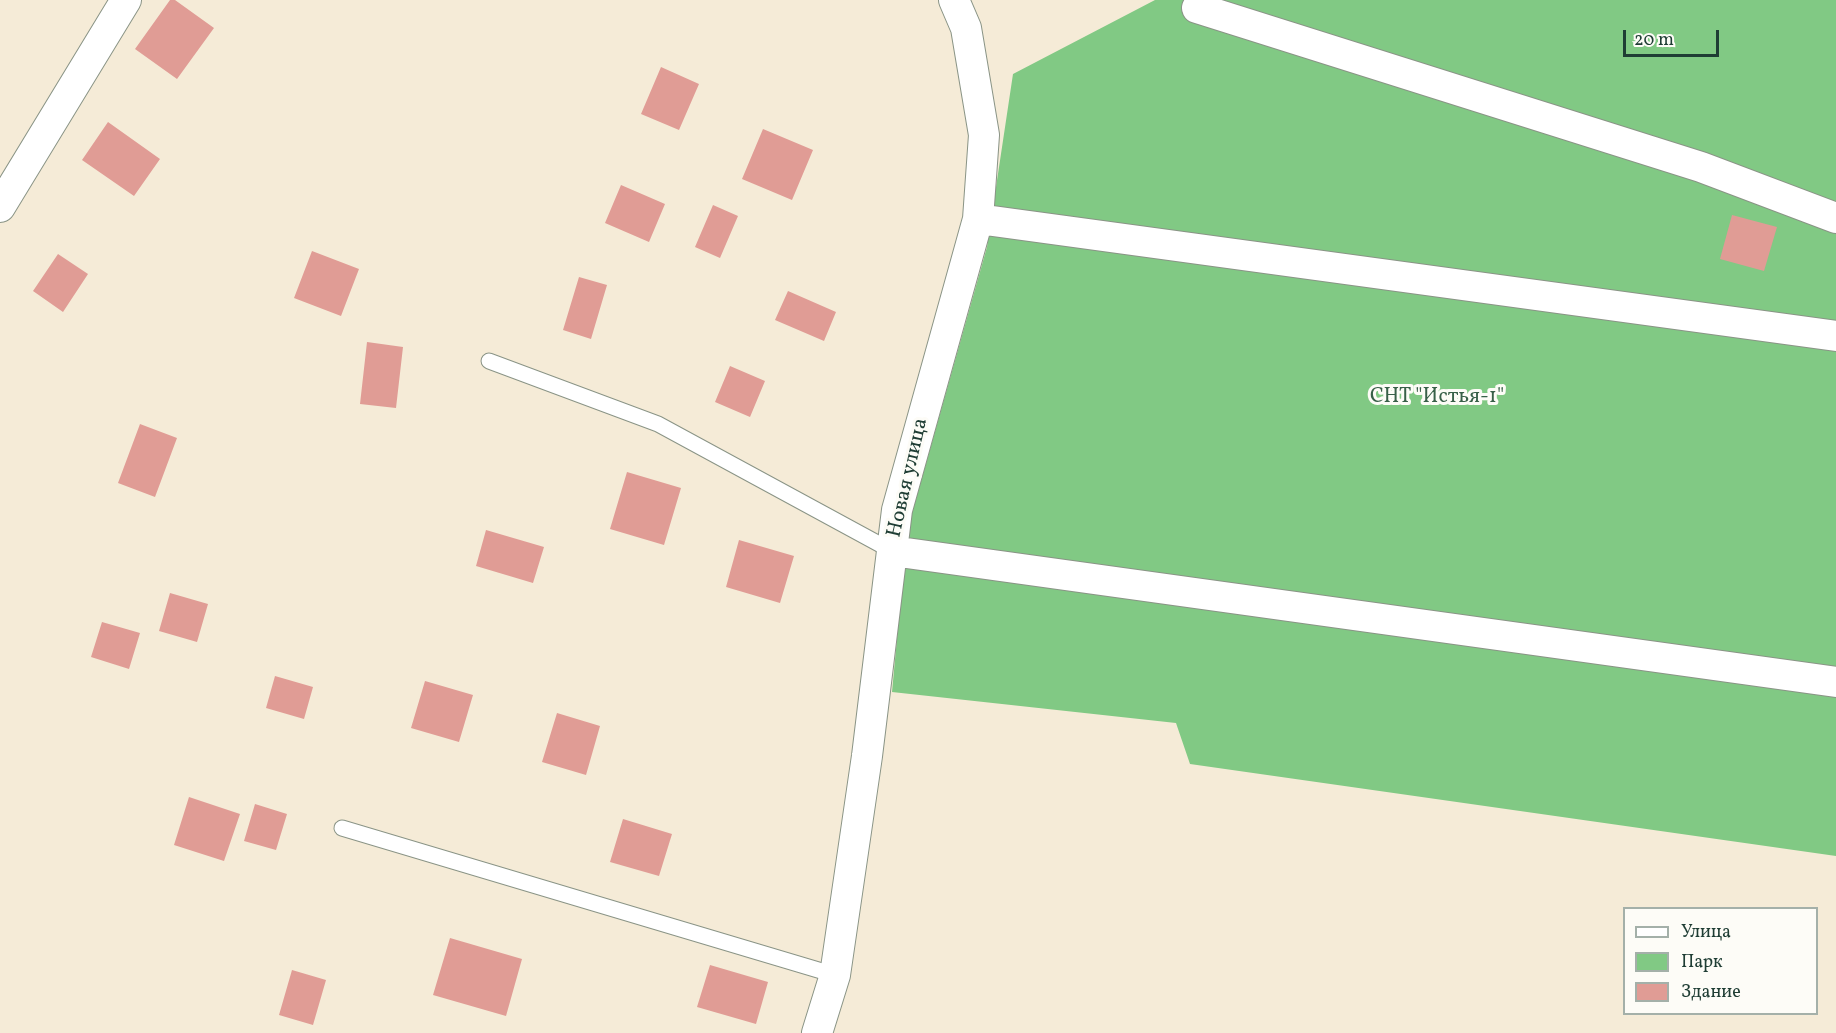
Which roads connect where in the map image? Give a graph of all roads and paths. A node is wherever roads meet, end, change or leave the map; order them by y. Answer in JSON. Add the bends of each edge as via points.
{"nodes":[{"id":1,"x":126,"y":0,"type":"edge"},
{"id":2,"x":954,"y":0,"type":"edge"},
{"id":3,"x":1197,"y":8,"type":"dead end"},
{"id":4,"x":0,"y":207,"type":"edge"},
{"id":5,"x":1836,"y":218,"type":"edge"},
{"id":6,"x":978,"y":219,"type":"junction"},
{"id":7,"x":1836,"y":336,"type":"edge"},
{"id":8,"x":489,"y":361,"type":"dead end"},
{"id":9,"x":892,"y":551,"type":"junction"},
{"id":10,"x":1836,"y":682,"type":"edge"},
{"id":11,"x":342,"y":828,"type":"dead end"},
{"id":12,"x":834,"y":975,"type":"junction"},
{"id":13,"x":817,"y":1033,"type":"edge"}],
"edges":[{"from":1,"to":4,"type":"street"},
{"from":2,"to":6,"type":"street","name":"Новая улица","via":[[966,28],[984,135]]},
{"from":3,"to":5,"type":"street","via":[[1701,167]]},
{"from":6,"to":7,"type":"street"},
{"from":6,"to":9,"type":"street","name":"Новая улица","via":[[897,510]]},
{"from":8,"to":9,"type":"lane","via":[[658,424]]},
{"from":9,"to":10,"type":"street"},
{"from":9,"to":12,"type":"street","name":"Новая улица","via":[[867,756]]},
{"from":11,"to":12,"type":"lane"},
{"from":12,"to":13,"type":"street","name":"Новая улица"}]}
